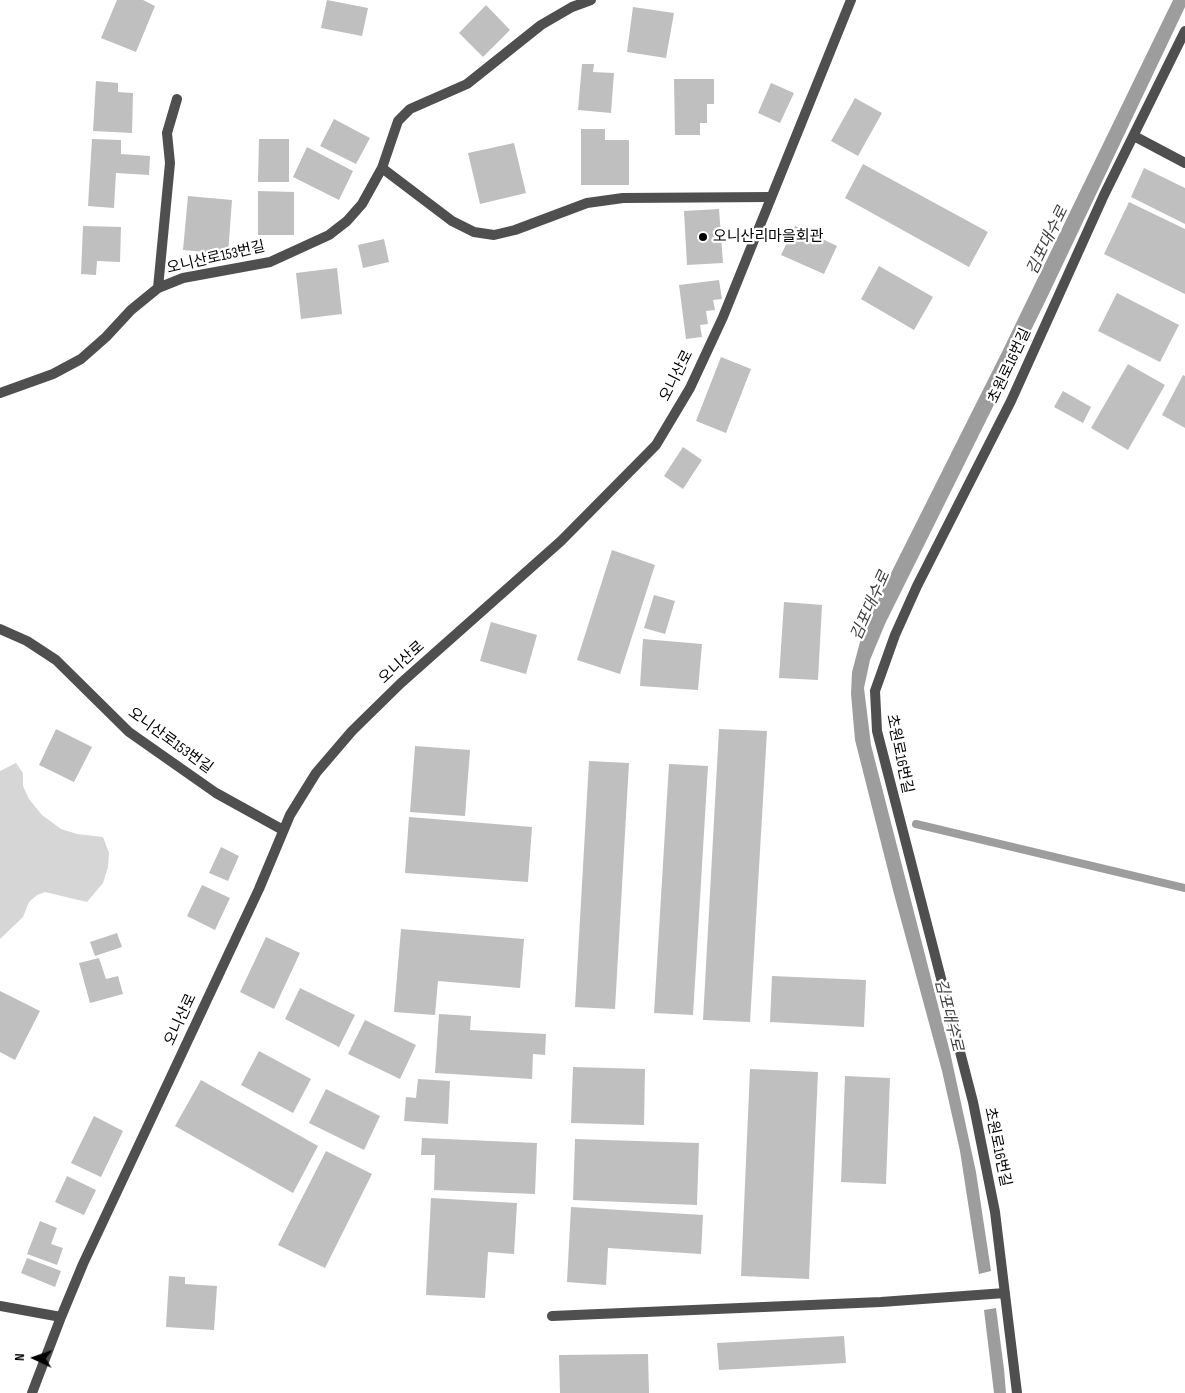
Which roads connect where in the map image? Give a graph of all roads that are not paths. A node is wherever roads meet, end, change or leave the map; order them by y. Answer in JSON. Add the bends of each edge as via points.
{"nodes":[{"id":1,"x":592,"y":0,"type":"edge"},
{"id":2,"x":851,"y":0,"type":"edge"},
{"id":3,"x":1185,"y":31,"type":"edge"},
{"id":4,"x":177,"y":98,"type":"dead end"},
{"id":5,"x":1134,"y":136,"type":"junction"},
{"id":6,"x":1185,"y":162,"type":"edge"},
{"id":7,"x":382,"y":168,"type":"junction"},
{"id":8,"x":772,"y":197,"type":"junction"},
{"id":9,"x":158,"y":288,"type":"junction"},
{"id":10,"x":0,"y":393,"type":"edge"},
{"id":11,"x":0,"y":629,"type":"edge"},
{"id":12,"x":283,"y":830,"type":"junction"},
{"id":13,"x":1005,"y":1293,"type":"junction"},
{"id":14,"x":0,"y":1306,"type":"edge"},
{"id":15,"x":552,"y":1316,"type":"dead end"},
{"id":16,"x":61,"y":1317,"type":"junction"},
{"id":17,"x":32,"y":1393,"type":"edge"},
{"id":18,"x":1016,"y":1393,"type":"edge"}],
"edges":[{"from":1,"to":7,"type":"street","name":"오니산로153번길","via":[[572,7],[541,25],[467,84],[410,109],[398,121]]},
{"from":2,"to":8,"type":"street","name":"오니산로"},
{"from":3,"to":5,"type":"street","name":"초원로16번길"},
{"from":4,"to":9,"type":"street","name":"오니산로153번길","via":[[167,133],[170,163]]},
{"from":5,"to":6,"type":"street"},
{"from":5,"to":13,"type":"street","name":"초원로16번길","via":[[1011,401],[917,586],[875,691],[874,710],[879,740],[972,1102],[995,1212]]},
{"from":7,"to":8,"type":"street","via":[[452,221],[474,232],[494,235],[586,202],[623,198]]},
{"from":7,"to":9,"type":"street","name":"오니산로153번길","via":[[362,204],[329,235],[270,262],[183,278]]},
{"from":8,"to":12,"type":"street","name":"오니산로","via":[[690,388],[656,445],[561,541],[352,731],[316,773]]},
{"from":9,"to":10,"type":"street","name":"오니산로153번길","via":[[136,304],[82,359],[53,374]]},
{"from":11,"to":12,"type":"street","name":"오니산로153번길","via":[[27,641],[56,660],[129,732],[216,793]]},
{"from":12,"to":16,"type":"street","name":"오니산로","via":[[259,889]]},
{"from":13,"to":15,"type":"street","via":[[899,1301]]},
{"from":13,"to":18,"type":"street","name":"초원로16번길"},
{"from":14,"to":16,"type":"street"},
{"from":16,"to":17,"type":"street","name":"오니산로"}]}
